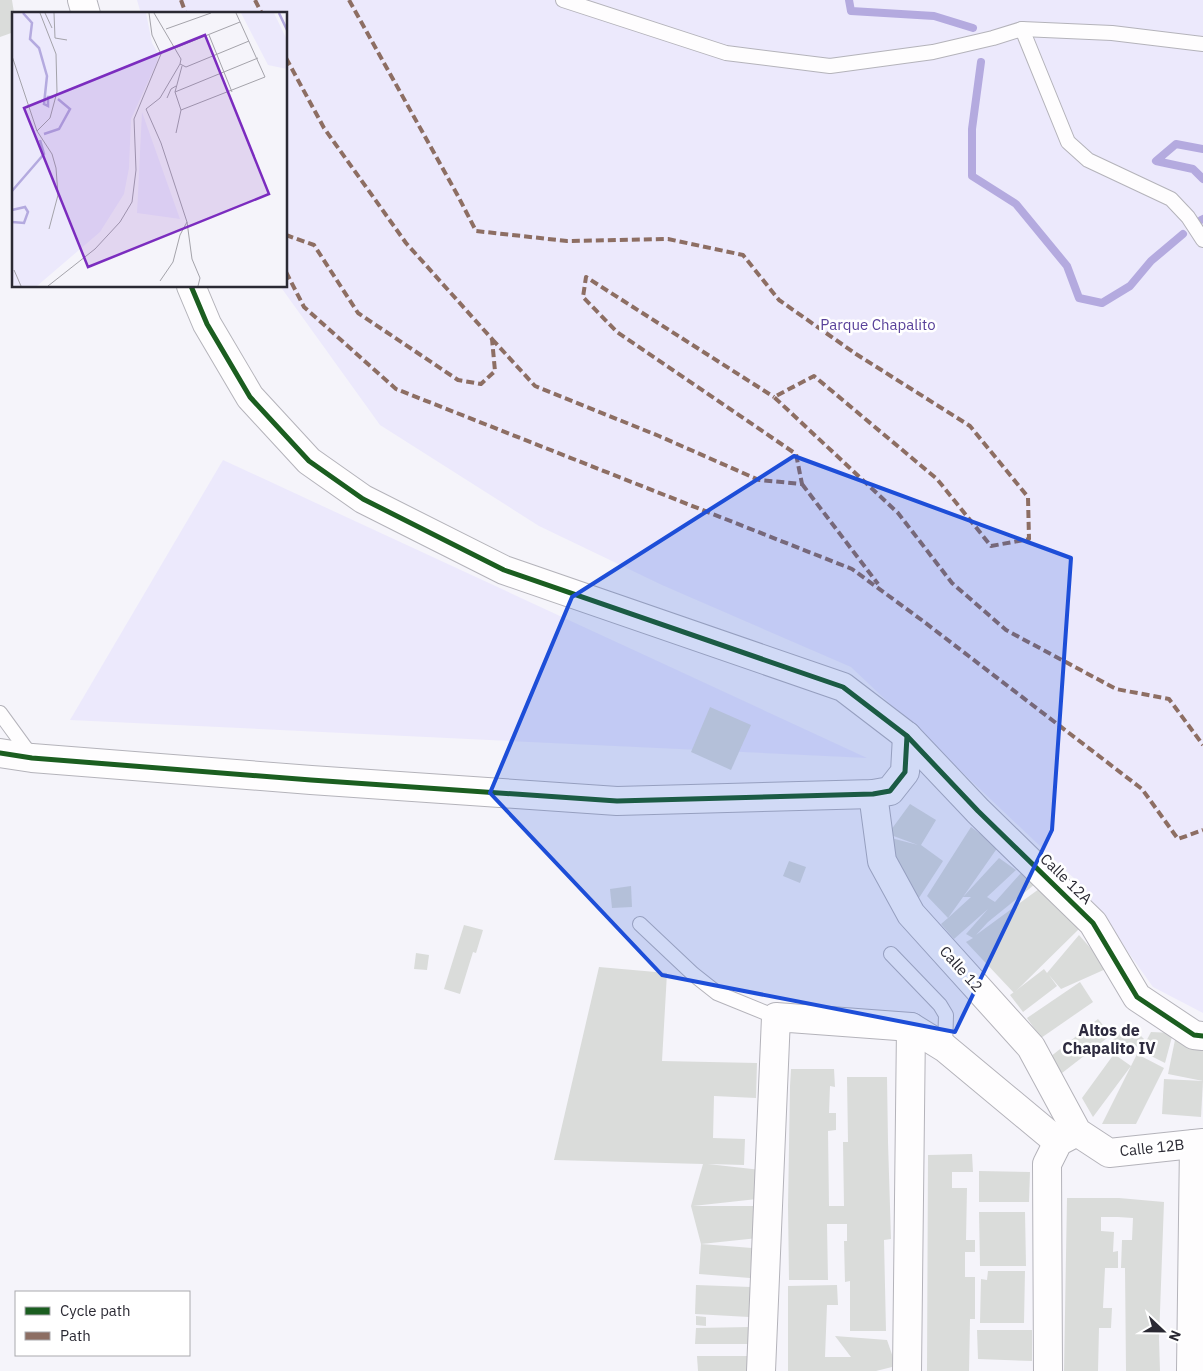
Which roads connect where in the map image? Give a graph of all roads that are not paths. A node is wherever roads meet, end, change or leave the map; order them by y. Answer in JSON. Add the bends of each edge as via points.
{"nodes":[{"id":1,"x":563,"y":0,"type":"edge"},
{"id":2,"x":1022,"y":29,"type":"junction"},
{"id":3,"x":1203,"y":44,"type":"edge"},
{"id":4,"x":1203,"y":240,"type":"edge"},
{"id":5,"x":192,"y":288,"type":"edge"},
{"id":6,"x":0,"y":713,"type":"edge"},
{"id":7,"x":908,"y":736,"type":"junction"},
{"id":8,"x":0,"y":753,"type":"edge"},
{"id":9,"x":32,"y":758,"type":"junction"},
{"id":10,"x":874,"y":794,"type":"junction"},
{"id":11,"x":640,"y":924,"type":"dead end"},
{"id":12,"x":891,"y":954,"type":"dead end"},
{"id":13,"x":776,"y":1017,"type":"junction"},
{"id":14,"x":911,"y":1027,"type":"junction"},
{"id":15,"x":1203,"y":1036,"type":"edge"},
{"id":16,"x":944,"y":1048,"type":"junction"},
{"id":17,"x":1068,"y":1137,"type":"junction"},
{"id":18,"x":1198,"y":1143,"type":"edge"},
{"id":19,"x":761,"y":1371,"type":"edge"},
{"id":20,"x":907,"y":1371,"type":"edge"},
{"id":21,"x":1048,"y":1371,"type":"edge"},
{"id":22,"x":1191,"y":1371,"type":"edge"}],
"edges":[{"from":1,"to":2,"type":"lane","via":[[726,53],[830,66],[933,52]]},
{"from":2,"to":3,"type":"lane","via":[[1112,33]]},
{"from":2,"to":4,"type":"lane","via":[[1068,142],[1088,160],[1171,199]]},
{"from":5,"to":7,"type":"street","name":"Calle 12A","via":[[207,324],[250,397],[309,461],[363,499],[504,570],[843,687]]},
{"from":6,"to":9,"type":"lane"},
{"from":7,"to":10,"type":"street","via":[[905,772],[890,791]]},
{"from":7,"to":15,"type":"street","name":"Calle 12A","via":[[1092,923],[1137,996],[1194,1034]]},
{"from":8,"to":9,"type":"street"},
{"from":9,"to":10,"type":"street","via":[[617,801]]},
{"from":10,"to":17,"type":"street","name":"Calle 12","via":[[882,861],[911,914],[1031,1047]]},
{"from":11,"to":13,"type":"lane","via":[[717,993]]},
{"from":12,"to":16,"type":"lane","via":[[946,1015]]},
{"from":13,"to":14,"type":"street"},
{"from":13,"to":19,"type":"street"},
{"from":14,"to":16,"type":"street","name":"Calle 12B"},
{"from":14,"to":20,"type":"street"},
{"from":16,"to":17,"type":"street","name":"Calle 12B"},
{"from":17,"to":18,"type":"street","name":"Calle 12B","via":[[1109,1153]]},
{"from":17,"to":21,"type":"street","via":[[1047,1164]]},
{"from":18,"to":22,"type":"street"}]}
